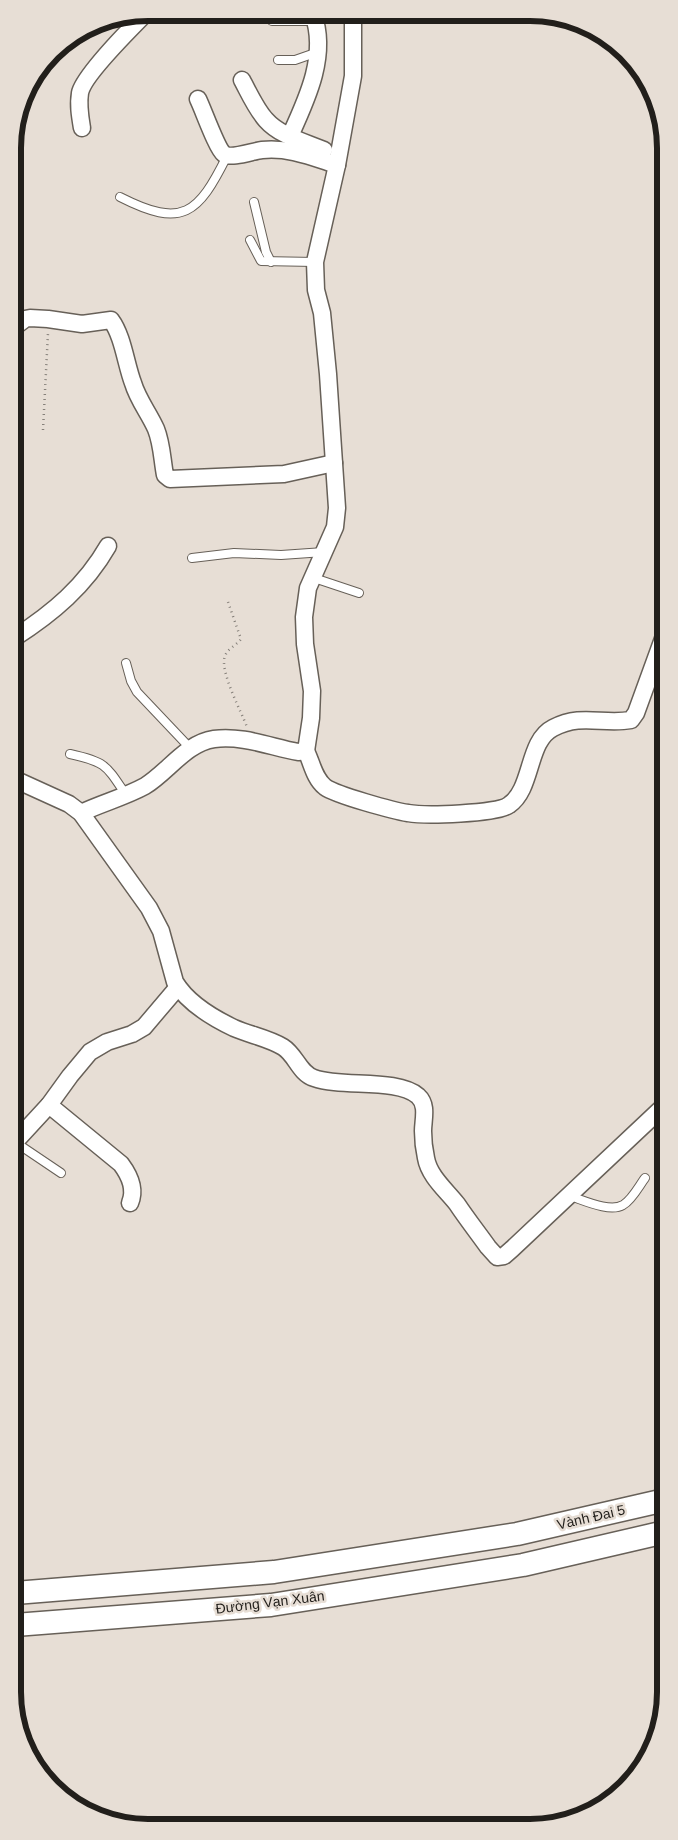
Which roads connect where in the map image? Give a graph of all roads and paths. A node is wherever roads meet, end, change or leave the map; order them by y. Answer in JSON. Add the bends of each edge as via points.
{"nodes":[{"id":1,"x":315,"y":21,"type":"edge"},
{"id":2,"x":353,"y":21,"type":"edge"},
{"id":3,"x":138,"y":22,"type":"edge"},
{"id":4,"x":318,"y":52,"type":"junction"},
{"id":5,"x":278,"y":60,"type":"dead end"},
{"id":6,"x":242,"y":80,"type":"dead end"},
{"id":7,"x":198,"y":98,"type":"dead end"},
{"id":8,"x":82,"y":128,"type":"dead end"},
{"id":9,"x":290,"y":136,"type":"junction"},
{"id":10,"x":227,"y":156,"type":"junction"},
{"id":11,"x":338,"y":161,"type":"junction"},
{"id":12,"x":120,"y":197,"type":"dead end"},
{"id":13,"x":254,"y":202,"type":"dead end"},
{"id":14,"x":250,"y":240,"type":"dead end"},
{"id":15,"x":270,"y":262,"type":"junction"},
{"id":16,"x":315,"y":262,"type":"junction"},
{"id":17,"x":48,"y":319,"type":"junction"},
{"id":18,"x":22,"y":322,"type":"edge"},
{"id":19,"x":43,"y":430,"type":"dead end"},
{"id":20,"x":334,"y":463,"type":"junction"},
{"id":21,"x":108,"y":546,"type":"dead end"},
{"id":22,"x":324,"y":552,"type":"junction"},
{"id":23,"x":192,"y":558,"type":"dead end"},
{"id":24,"x":311,"y":577,"type":"junction"},
{"id":25,"x":360,"y":593,"type":"dead end"},
{"id":26,"x":228,"y":602,"type":"dead end"},
{"id":27,"x":22,"y":633,"type":"edge"},
{"id":28,"x":657,"y":656,"type":"edge"},
{"id":29,"x":126,"y":663,"type":"dead end"},
{"id":30,"x":253,"y":742,"type":"junction"},
{"id":31,"x":191,"y":749,"type":"junction"},
{"id":32,"x":306,"y":751,"type":"junction"},
{"id":33,"x":70,"y":754,"type":"dead end"},
{"id":34,"x":22,"y":782,"type":"edge"},
{"id":35,"x":126,"y":795,"type":"junction"},
{"id":36,"x":81,"y":813,"type":"junction"},
{"id":37,"x":178,"y":988,"type":"junction"},
{"id":38,"x":49,"y":1105,"type":"junction"},
{"id":39,"x":656,"y":1113,"type":"edge"},
{"id":40,"x":21,"y":1136,"type":"edge"},
{"id":41,"x":21,"y":1147,"type":"edge"},
{"id":42,"x":61,"y":1173,"type":"dead end"},
{"id":43,"x":645,"y":1178,"type":"dead end"},
{"id":44,"x":570,"y":1196,"type":"junction"},
{"id":45,"x":130,"y":1203,"type":"dead end"},
{"id":46,"x":656,"y":1502,"type":"edge"},
{"id":47,"x":656,"y":1534,"type":"edge"},
{"id":48,"x":21,"y":1593,"type":"edge"},
{"id":49,"x":21,"y":1625,"type":"edge"}],
"edges":[{"from":1,"to":4,"type":"street"},
{"from":2,"to":11,"type":"street","via":[[353,76]]},
{"from":3,"to":8,"type":"street","via":[[87,78],[80,92]]},
{"from":4,"to":5,"type":"lane","via":[[296,60]]},
{"from":4,"to":9,"type":"street","via":[[310,89]]},
{"from":6,"to":9,"type":"street","via":[[264,118]]},
{"from":7,"to":10,"type":"street","via":[[216,142]]},
{"from":9,"to":11,"type":"street"},
{"from":10,"to":11,"type":"street","via":[[284,150]]},
{"from":10,"to":12,"type":"lane","via":[[208,190],[185,212],[174,215],[136,205]]},
{"from":11,"to":16,"type":"street"},
{"from":13,"to":15,"type":"lane"},
{"from":14,"to":15,"type":"lane","via":[[261,261]]},
{"from":15,"to":16,"type":"lane"},
{"from":16,"to":20,"type":"street"},
{"from":17,"to":18,"type":"street","via":[[30,318]]},
{"from":17,"to":19,"type":"path"},
{"from":17,"to":20,"type":"street","via":[[82,324],[113,322],[133,385],[155,427],[164,469],[170,479],[284,474]]},
{"from":20,"to":22,"type":"street","via":[[337,508],[334,527]]},
{"from":21,"to":27,"type":"street","via":[[95,568],[75,590],[49,615]]},
{"from":22,"to":23,"type":"lane","via":[[280,555],[234,553]]},
{"from":22,"to":24,"type":"street"},
{"from":24,"to":25,"type":"lane"},
{"from":24,"to":32,"type":"street","via":[[304,617],[312,691]]},
{"from":26,"to":30,"type":"path","via":[[241,639],[229,650],[223,662],[225,675]]},
{"from":28,"to":32,"type":"street","via":[[631,720],[580,719],[551,728],[538,745],[519,794],[509,806],[500,810],[410,813],[350,797],[326,788],[312,768]]},
{"from":29,"to":31,"type":"lane","via":[[137,692]]},
{"from":30,"to":31,"type":"street","via":[[214,739]]},
{"from":30,"to":32,"type":"street"},
{"from":31,"to":35,"type":"street","via":[[146,784]]},
{"from":33,"to":35,"type":"lane","via":[[106,766]]},
{"from":34,"to":36,"type":"street"},
{"from":35,"to":36,"type":"street"},
{"from":36,"to":37,"type":"street","via":[[149,908],[161,931]]},
{"from":37,"to":38,"type":"street","via":[[144,1026],[90,1052]]},
{"from":37,"to":44,"type":"street","via":[[209,1014],[234,1028],[283,1047],[308,1076],[335,1083],[398,1087],[420,1097],[425,1113],[423,1130],[428,1166],[497,1257],[504,1256]]},
{"from":38,"to":40,"type":"street"},
{"from":38,"to":45,"type":"street","via":[[122,1164],[132,1188]]},
{"from":39,"to":44,"type":"street"},
{"from":41,"to":42,"type":"lane"},
{"from":43,"to":44,"type":"lane","via":[[623,1206],[604,1207]]},
{"from":46,"to":48,"type":"main road","name":"Vành Đai 5","via":[[517,1534],[274,1572]]},
{"from":47,"to":49,"type":"main road","name":"Đường Vạn Xuân","via":[[524,1565],[271,1605]]}]}
